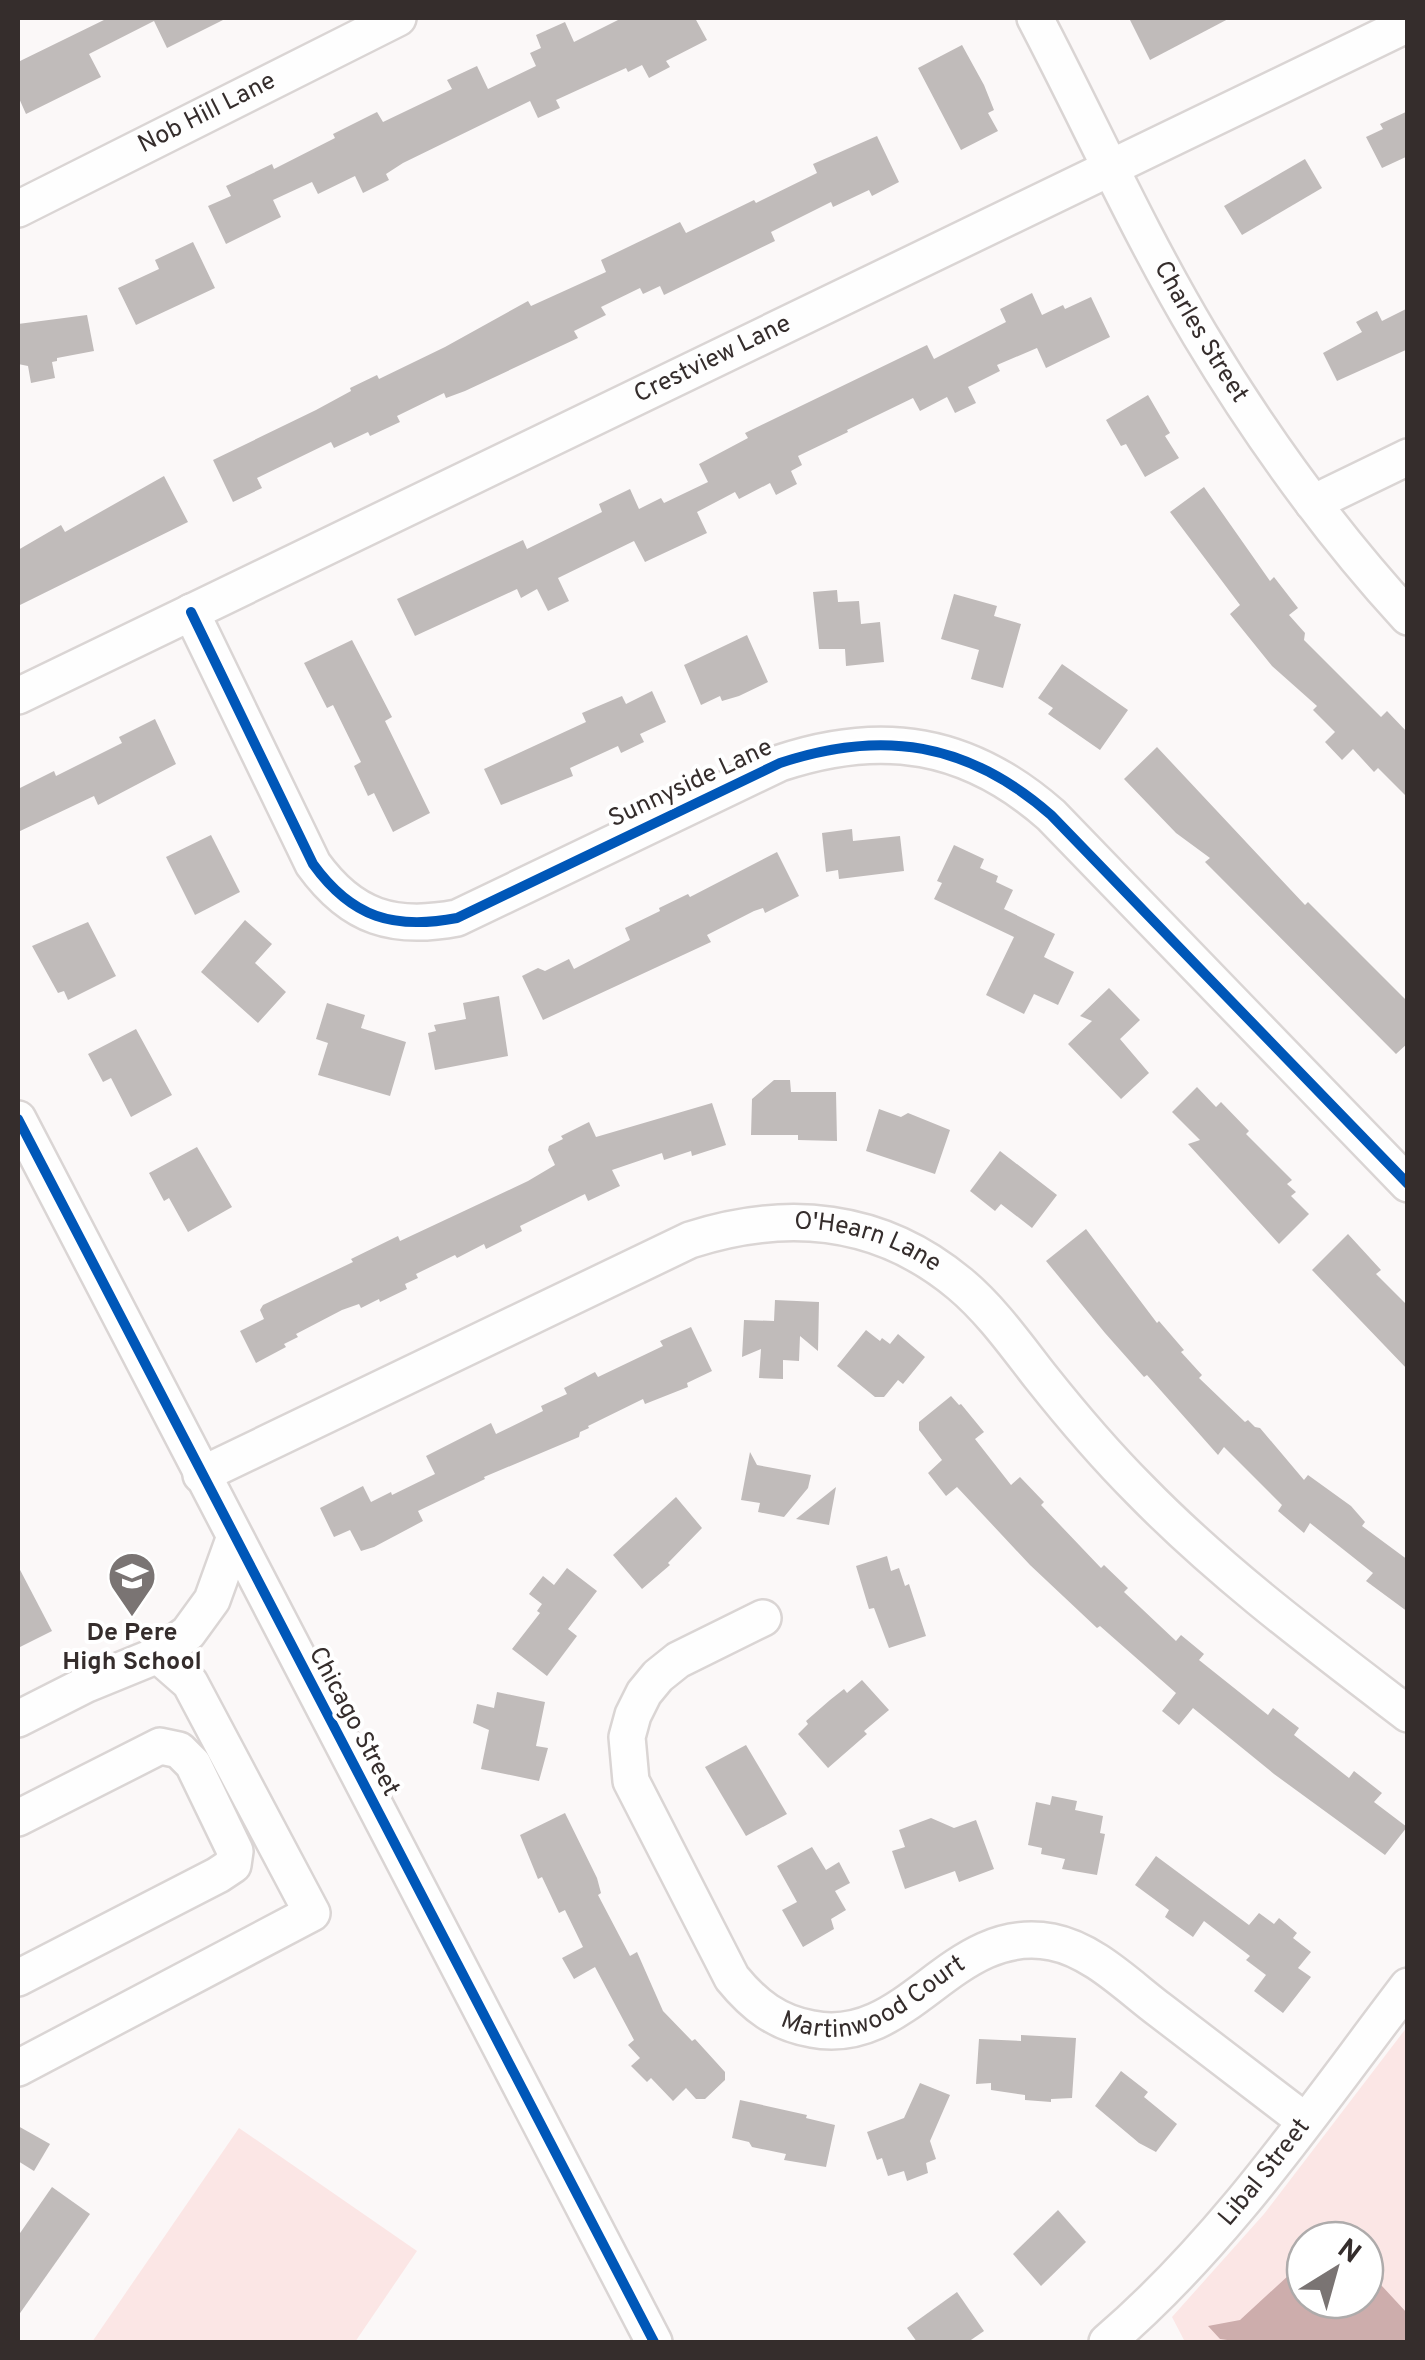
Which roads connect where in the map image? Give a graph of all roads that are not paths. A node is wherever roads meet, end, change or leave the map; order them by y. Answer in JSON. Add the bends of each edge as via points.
{"nodes":[{"id":1,"x":398,"y":18,"type":"edge"},
{"id":2,"x":1035,"y":18,"type":"edge"},
{"id":3,"x":1408,"y":24,"type":"edge"},
{"id":4,"x":1112,"y":167,"type":"junction"},
{"id":5,"x":18,"y":209,"type":"edge"},
{"id":6,"x":1408,"y":457,"type":"edge"},
{"id":7,"x":1313,"y":503,"type":"junction"},
{"id":8,"x":191,"y":612,"type":"junction"},
{"id":9,"x":1408,"y":617,"type":"edge"},
{"id":10,"x":18,"y":696,"type":"edge"},
{"id":11,"x":18,"y":1119,"type":"edge"},
{"id":12,"x":1408,"y":1184,"type":"edge"},
{"id":13,"x":201,"y":1475,"type":"junction"},
{"id":14,"x":234,"y":1539,"type":"junction"},
{"id":15,"x":763,"y":1618,"type":"dead end"},
{"id":16,"x":158,"y":1655,"type":"junction"},
{"id":17,"x":1408,"y":1714,"type":"edge"},
{"id":18,"x":18,"y":1720,"type":"edge"},
{"id":19,"x":18,"y":1818,"type":"edge"},
{"id":20,"x":18,"y":1978,"type":"edge"},
{"id":21,"x":1408,"y":1986,"type":"edge"},
{"id":22,"x":18,"y":2068,"type":"edge"},
{"id":23,"x":1305,"y":2120,"type":"junction"},
{"id":24,"x":654,"y":2342,"type":"edge"},
{"id":25,"x":1106,"y":2342,"type":"edge"}],
"edges":[{"from":1,"to":5,"type":"street","name":"Nob Hill Lane"},
{"from":2,"to":4,"type":"street","name":"Charles Street"},
{"from":3,"to":4,"type":"street","name":"Crestview Lane"},
{"from":4,"to":7,"type":"street","name":"Charles Street","via":[[1199,333]]},
{"from":4,"to":8,"type":"street","name":"Crestview Lane"},
{"from":6,"to":7,"type":"street"},
{"from":7,"to":9,"type":"street","name":"Charles Street"},
{"from":8,"to":10,"type":"street","name":"Crestview Lane"},
{"from":8,"to":12,"type":"street","name":"Sunnyside Lane","via":[[313,864],[327,884],[369,914],[424,924],[458,918],[780,763],[820,750],[901,744],[938,751],[1006,780],[1050,814]]},
{"from":11,"to":13,"type":"street","name":"Chicago Street"},
{"from":13,"to":14,"type":"street","name":"Chicago Street"},
{"from":13,"to":17,"type":"street","name":"O'Hearn Lane","via":[[690,1240],[770,1221],[853,1228],[929,1260],[963,1286],[1140,1490],[1216,1563]]},
{"from":14,"to":16,"type":"street","via":[[212,1600],[188,1634]]},
{"from":14,"to":24,"type":"street","name":"Chicago Street"},
{"from":15,"to":23,"type":"street","name":"Martinwood Court","via":[[658,1676],[633,1715],[628,1737],[632,1780],[732,1978],[749,1999],[794,2026],[859,2028],[886,2018],[993,1945],[1053,1942],[1098,1962]]},
{"from":16,"to":18,"type":"street"},
{"from":16,"to":22,"type":"street","via":[[190,1683],[312,1913]]},
{"from":19,"to":20,"type":"street","via":[[160,1746],[179,1750],[192,1764],[236,1851],[233,1865],[218,1875]]},
{"from":21,"to":23,"type":"street","name":"Libal Street"},
{"from":23,"to":25,"type":"street","name":"Libal Street","via":[[1182,2271]]}]}
